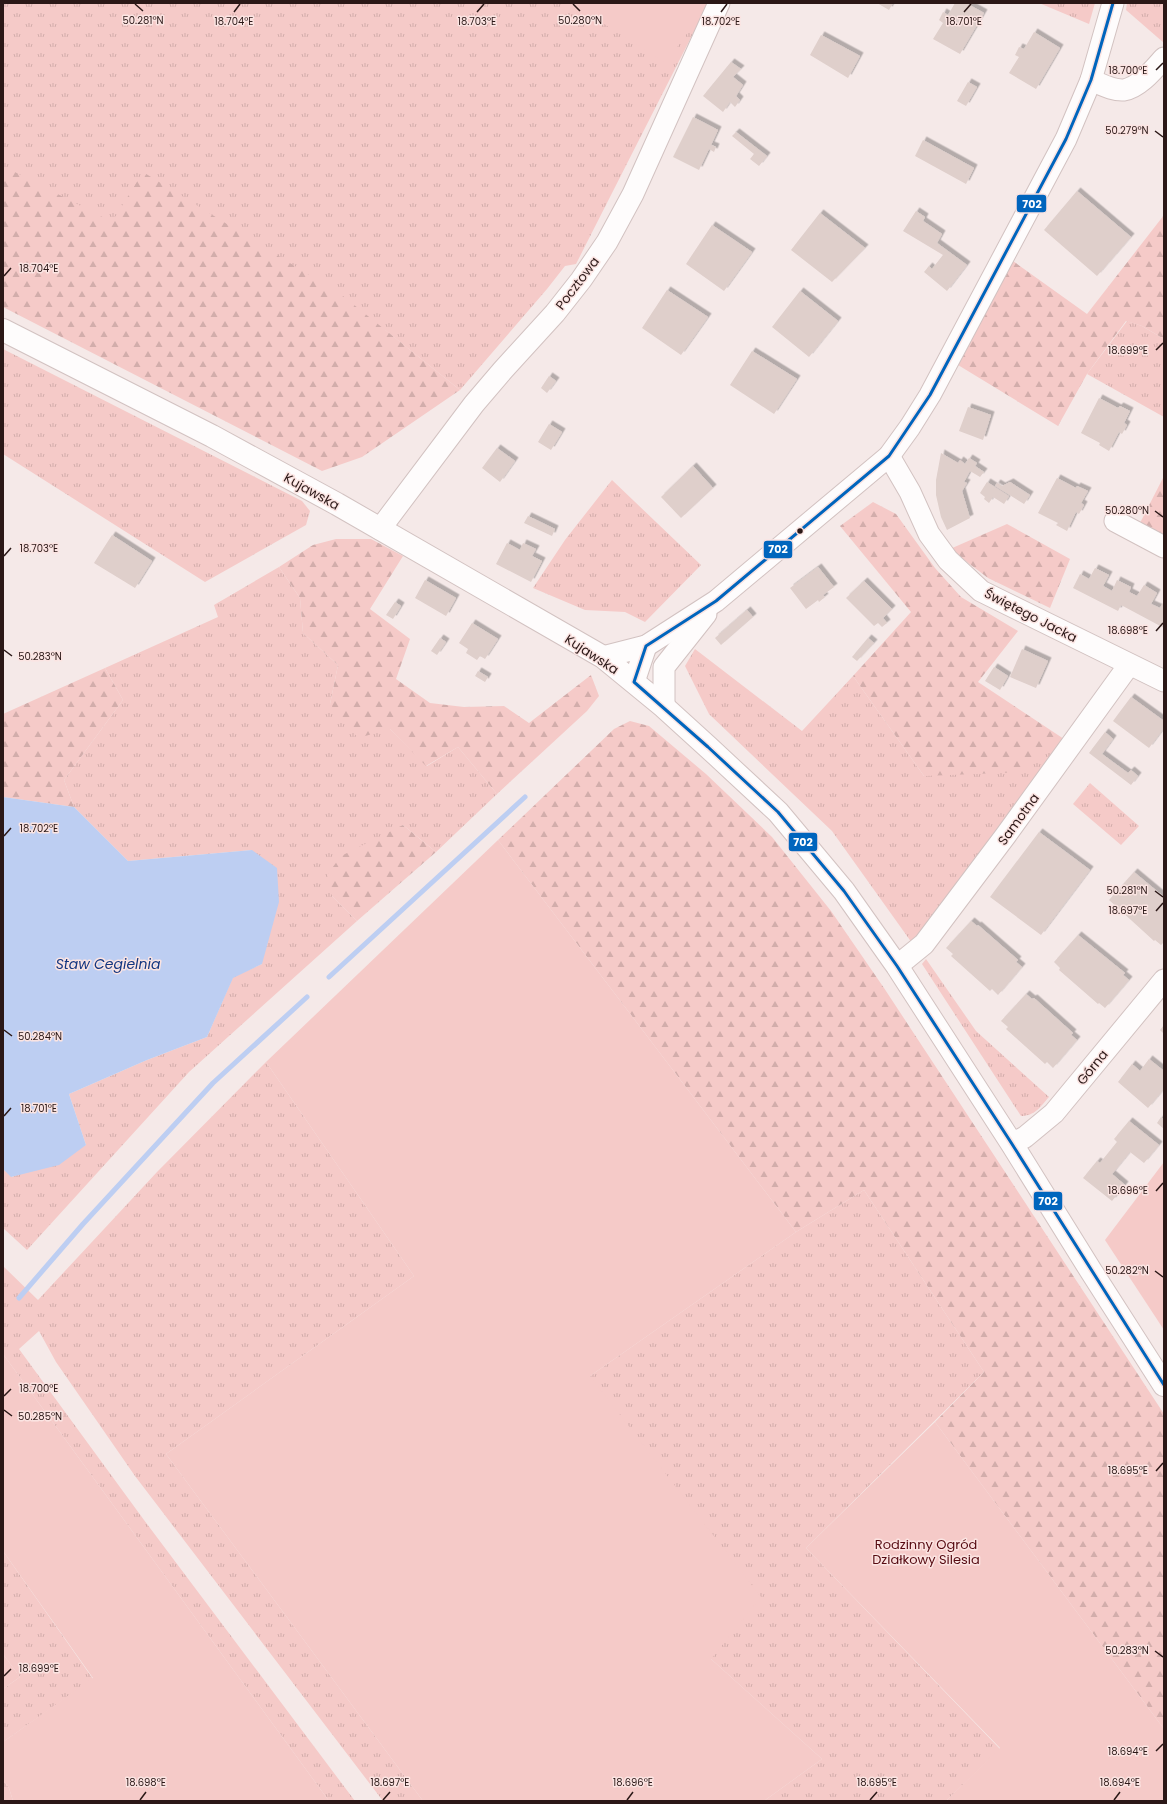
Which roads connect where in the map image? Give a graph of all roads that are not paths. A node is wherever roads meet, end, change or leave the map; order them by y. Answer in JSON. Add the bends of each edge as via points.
{"nodes":[{"id":1,"x":719,"y":3,"type":"edge"},
{"id":2,"x":1113,"y":3,"type":"edge"},
{"id":3,"x":1164,"y":58,"type":"edge"},
{"id":4,"x":1091,"y":80,"type":"junction"},
{"id":5,"x":3,"y":330,"type":"edge"},
{"id":6,"x":889,"y":456,"type":"junction"},
{"id":7,"x":1115,"y":521,"type":"dead end"},
{"id":8,"x":380,"y":529,"type":"junction"},
{"id":9,"x":1164,"y":547,"type":"edge"},
{"id":10,"x":716,"y":601,"type":"junction"},
{"id":11,"x":646,"y":646,"type":"junction"},
{"id":12,"x":603,"y":657,"type":"junction"},
{"id":13,"x":1129,"y":665,"type":"junction"},
{"id":14,"x":664,"y":668,"type":"junction"},
{"id":15,"x":1164,"y":681,"type":"edge"},
{"id":16,"x":634,"y":682,"type":"junction"},
{"id":17,"x":664,"y":708,"type":"junction"},
{"id":18,"x":897,"y":966,"type":"junction"},
{"id":19,"x":1164,"y":980,"type":"edge"},
{"id":20,"x":1012,"y":1144,"type":"junction"},
{"id":21,"x":1164,"y":1385,"type":"edge"}],
"edges":[{"from":1,"to":8,"type":"street","name":"Pocztowa","via":[[634,194],[606,242],[581,280],[474,404]]},
{"from":2,"to":4,"type":"street"},
{"from":3,"to":4,"type":"street","via":[[1134,86],[1124,90]]},
{"from":4,"to":6,"type":"street","via":[[1066,139],[930,395]]},
{"from":5,"to":8,"type":"street","name":"Kujawska","via":[[212,436]]},
{"from":6,"to":10,"type":"street"},
{"from":6,"to":13,"type":"street","name":"Świętego Jacka","via":[[910,492],[929,534],[948,560],[981,591]]},
{"from":7,"to":9,"type":"street"},
{"from":8,"to":12,"type":"street","name":"Kujawska"},
{"from":10,"to":11,"type":"street"},
{"from":10,"to":14,"type":"street"},
{"from":11,"to":12,"type":"street"},
{"from":11,"to":16,"type":"street"},
{"from":12,"to":16,"type":"street","name":"Kujawska"},
{"from":13,"to":15,"type":"street","name":"Świętego Jacka"},
{"from":13,"to":18,"type":"street","name":"Samotna","via":[[924,944]]},
{"from":14,"to":16,"type":"street"},
{"from":14,"to":17,"type":"street"},
{"from":16,"to":17,"type":"street","name":"Kujawska"},
{"from":17,"to":18,"type":"street","name":"Kujawska","via":[[778,812],[844,891]]},
{"from":18,"to":20,"type":"street","name":"Kujawska"},
{"from":19,"to":20,"type":"street","name":"Górna","via":[[1054,1113],[1025,1137]]},
{"from":20,"to":21,"type":"street","name":"Kujawska"}]}
